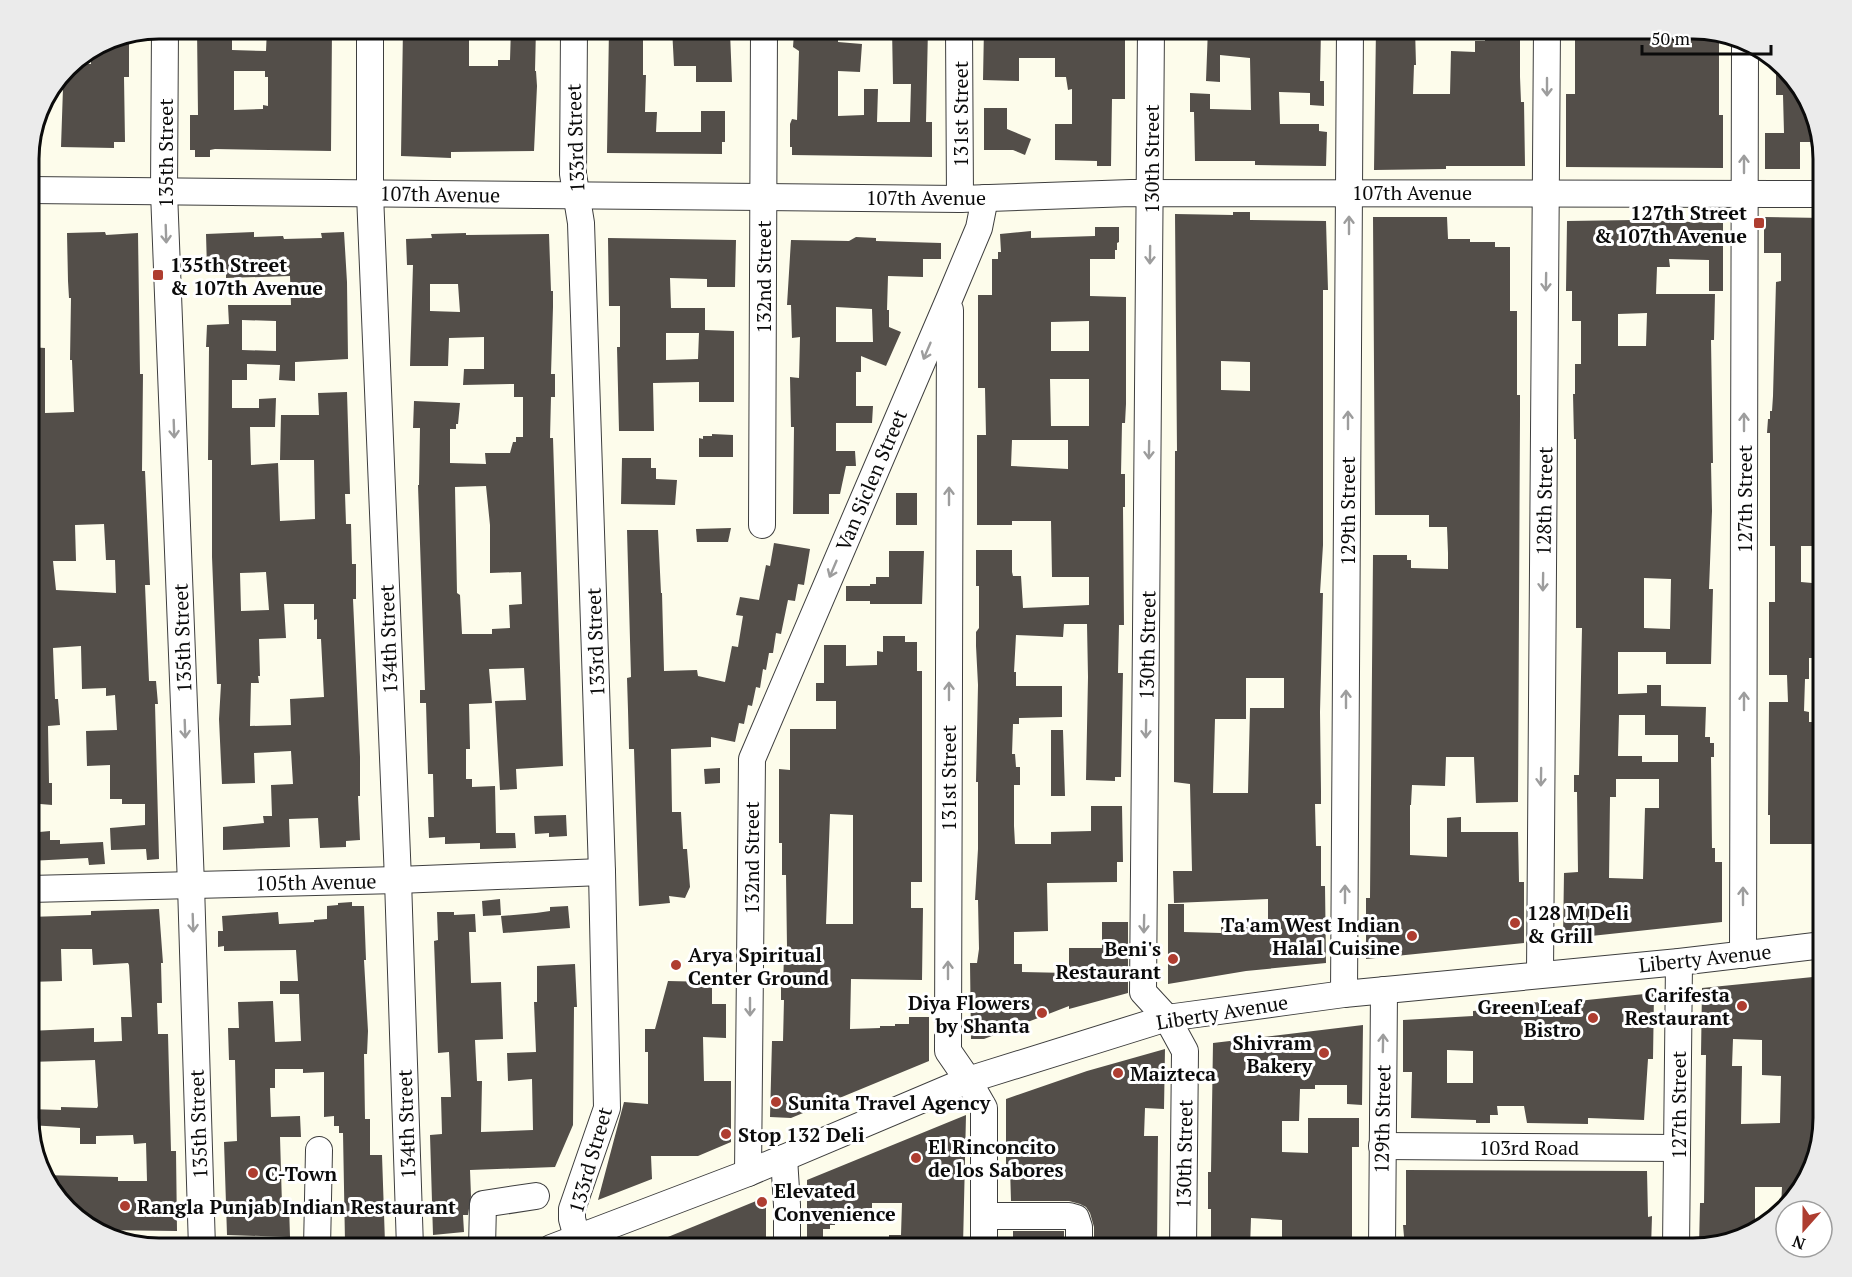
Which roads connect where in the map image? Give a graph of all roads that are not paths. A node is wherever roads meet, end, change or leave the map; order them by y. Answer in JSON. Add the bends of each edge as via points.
{"nodes":[{"id":1,"x":165,"y":39,"type":"edge"},
{"id":2,"x":370,"y":39,"type":"edge"},
{"id":3,"x":574,"y":39,"type":"edge"},
{"id":4,"x":764,"y":39,"type":"edge"},
{"id":5,"x":960,"y":39,"type":"edge"},
{"id":6,"x":1151,"y":39,"type":"edge"},
{"id":7,"x":1350,"y":39,"type":"edge"},
{"id":8,"x":1547,"y":39,"type":"edge"},
{"id":9,"x":1745,"y":51,"type":"edge"},
{"id":10,"x":39,"y":190,"type":"edge"},
{"id":11,"x":164,"y":192,"type":"junction"},
{"id":12,"x":1151,"y":192,"type":"junction"},
{"id":13,"x":1349,"y":192,"type":"junction"},
{"id":14,"x":1547,"y":192,"type":"junction"},
{"id":15,"x":370,"y":194,"type":"junction"},
{"id":16,"x":1744,"y":194,"type":"junction"},
{"id":17,"x":1813,"y":194,"type":"edge"},
{"id":18,"x":576,"y":195,"type":"junction"},
{"id":19,"x":763,"y":197,"type":"junction"},
{"id":20,"x":973,"y":198,"type":"junction"},
{"id":21,"x":950,"y":297,"type":"junction"},
{"id":22,"x":762,"y":525,"type":"dead end"},
{"id":23,"x":752,"y":759,"type":"joint"},
{"id":24,"x":602,"y":872,"type":"junction"},
{"id":25,"x":398,"y":880,"type":"junction"},
{"id":26,"x":191,"y":885,"type":"junction"},
{"id":27,"x":39,"y":889,"type":"edge"},
{"id":28,"x":1813,"y":946,"type":"edge"},
{"id":29,"x":1743,"y":955,"type":"junction"},
{"id":30,"x":1679,"y":962,"type":"junction"},
{"id":31,"x":1540,"y":974,"type":"junction"},
{"id":32,"x":1384,"y":990,"type":"junction"},
{"id":33,"x":1344,"y":994,"type":"junction"},
{"id":34,"x":1167,"y":1018,"type":"junction"},
{"id":35,"x":968,"y":1080,"type":"junction"},
{"id":36,"x":1382,"y":1146,"type":"junction"},
{"id":37,"x":1677,"y":1148,"type":"junction"},
{"id":38,"x":319,"y":1150,"type":"dead end"},
{"id":39,"x":784,"y":1158,"type":"junction"},
{"id":40,"x":748,"y":1173,"type":"junction"},
{"id":41,"x":536,"y":1196,"type":"dead end"},
{"id":42,"x":984,"y":1216,"type":"junction"},
{"id":43,"x":202,"y":1238,"type":"edge"},
{"id":44,"x":317,"y":1238,"type":"edge"},
{"id":45,"x":410,"y":1238,"type":"edge"},
{"id":46,"x":482,"y":1238,"type":"edge"},
{"id":47,"x":577,"y":1238,"type":"edge"},
{"id":48,"x":593,"y":1238,"type":"edge"},
{"id":49,"x":787,"y":1238,"type":"edge"},
{"id":50,"x":984,"y":1238,"type":"edge"},
{"id":51,"x":1079,"y":1238,"type":"edge"},
{"id":52,"x":1183,"y":1238,"type":"edge"},
{"id":53,"x":1382,"y":1238,"type":"edge"},
{"id":54,"x":1676,"y":1238,"type":"edge"}],
"edges":[{"from":1,"to":11,"type":"street","name":"135th Street"},
{"from":2,"to":15,"type":"street","name":"134th Street"},
{"from":3,"to":18,"type":"street","name":"133rd Street"},
{"from":4,"to":19,"type":"street","name":"132nd Street"},
{"from":5,"to":20,"type":"street","name":"131st Street"},
{"from":6,"to":12,"type":"street","name":"130th Street"},
{"from":7,"to":13,"type":"street","name":"129th Street"},
{"from":8,"to":14,"type":"street","name":"128th Street","one_way":true},
{"from":16,"to":9,"type":"street","name":"127th Street","one_way":true},
{"from":10,"to":11,"type":"street","name":"107th Avenue"},
{"from":11,"to":15,"type":"street","name":"107th Avenue"},
{"from":11,"to":26,"type":"street","name":"135th Street","one_way":true},
{"from":12,"to":13,"type":"street","name":"107th Avenue"},
{"from":12,"to":20,"type":"street","name":"107th Avenue"},
{"from":12,"to":34,"type":"street","name":"130th Street","one_way":true,"via":[[1143,992]]},
{"from":13,"to":14,"type":"street","name":"107th Avenue"},
{"from":33,"to":13,"type":"street","name":"129th Street","one_way":true},
{"from":14,"to":16,"type":"street","name":"107th Avenue"},
{"from":14,"to":31,"type":"street","name":"128th Street","one_way":true},
{"from":15,"to":18,"type":"street","name":"107th Avenue"},
{"from":15,"to":25,"type":"street","name":"134th Street"},
{"from":16,"to":17,"type":"street","name":"107th Avenue"},
{"from":29,"to":16,"type":"street","name":"127th Street","one_way":true},
{"from":18,"to":19,"type":"street","name":"107th Avenue"},
{"from":18,"to":24,"type":"street","name":"133rd Street","via":[[581,223]]},
{"from":19,"to":20,"type":"street","name":"107th Avenue"},
{"from":19,"to":22,"type":"street","name":"132nd Street"},
{"from":20,"to":21,"type":"street","name":"Van Siclen Street","via":[[979,228]]},
{"from":21,"to":23,"type":"street","name":"Van Siclen Street","one_way":true},
{"from":35,"to":21,"type":"street","name":"131st Street","one_way":true,"via":[[948,1051]]},
{"from":23,"to":40,"type":"street","name":"132nd Street","one_way":true},
{"from":24,"to":25,"type":"street","name":"105th Avenue"},
{"from":24,"to":47,"type":"street","name":"133rd Street","via":[[607,1108],[572,1209]]},
{"from":25,"to":26,"type":"street","name":"105th Avenue"},
{"from":25,"to":45,"type":"street","name":"134th Street"},
{"from":26,"to":27,"type":"street","name":"105th Avenue"},
{"from":26,"to":43,"type":"street","name":"135th Street","one_way":true},
{"from":28,"to":29,"type":"street","name":"Liberty Avenue"},
{"from":29,"to":30,"type":"street","name":"Liberty Avenue"},
{"from":30,"to":31,"type":"street","name":"Liberty Avenue"},
{"from":30,"to":37,"type":"street","name":"127th Street"},
{"from":31,"to":32,"type":"street","name":"Liberty Avenue"},
{"from":32,"to":33,"type":"street","name":"Liberty Avenue"},
{"from":36,"to":32,"type":"street","name":"129th Street","one_way":true},
{"from":33,"to":34,"type":"street","name":"Liberty Avenue"},
{"from":34,"to":35,"type":"street","name":"Liberty Avenue"},
{"from":34,"to":52,"type":"street","name":"130th Street","via":[[1185,1051]]},
{"from":35,"to":39,"type":"street","name":"Liberty Avenue"},
{"from":35,"to":42,"type":"street","name":"131st Street","via":[[984,1108]]},
{"from":36,"to":37,"type":"street","name":"103rd Road"},
{"from":36,"to":53,"type":"street","name":"129th Street"},
{"from":37,"to":54,"type":"street","name":"127th Street"},
{"from":38,"to":44,"type":"street"},
{"from":39,"to":40,"type":"street","name":"Liberty Avenue"},
{"from":39,"to":49,"type":"street"},
{"from":40,"to":48,"type":"street","name":"Liberty Avenue"},
{"from":41,"to":46,"type":"street","via":[[483,1204]]},
{"from":42,"to":50,"type":"street","name":"131st Street"},
{"from":42,"to":51,"type":"street","via":[[1069,1216],[1076,1218]]}]}
